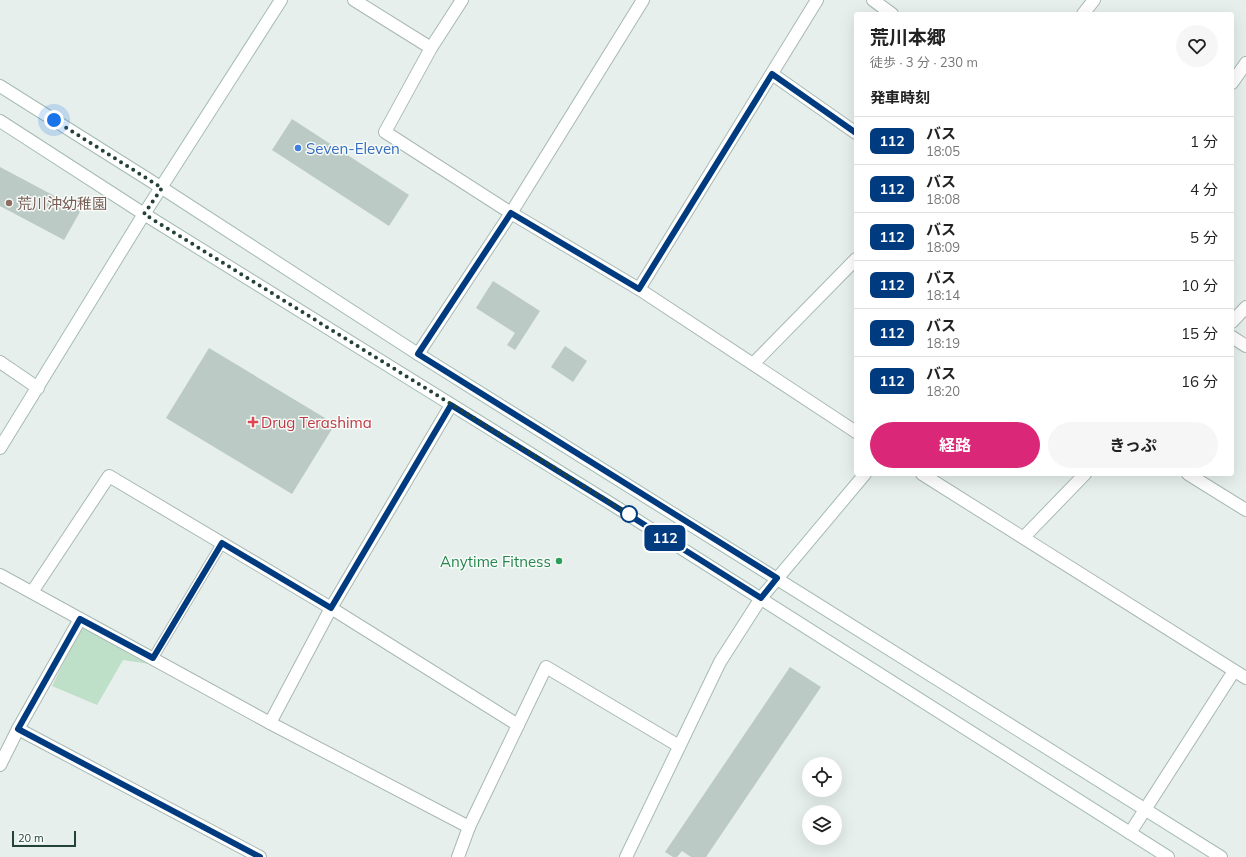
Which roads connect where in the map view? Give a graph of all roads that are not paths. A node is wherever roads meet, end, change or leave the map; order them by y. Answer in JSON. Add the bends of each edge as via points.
{"nodes":[{"id":1,"x":281,"y":0,"type":"edge"},
{"id":2,"x":354,"y":0,"type":"edge"},
{"id":3,"x":462,"y":0,"type":"edge"},
{"id":4,"x":643,"y":0,"type":"edge"},
{"id":5,"x":817,"y":0,"type":"edge"},
{"id":6,"x":873,"y":0,"type":"edge"},
{"id":7,"x":1094,"y":0,"type":"edge"},
{"id":8,"x":889,"y":12,"type":"edge"},
{"id":9,"x":1085,"y":12,"type":"edge"},
{"id":10,"x":431,"y":48,"type":"junction"},
{"id":11,"x":1246,"y":63,"type":"edge"},
{"id":12,"x":772,"y":74,"type":"junction"},
{"id":13,"x":1234,"y":80,"type":"edge"},
{"id":14,"x":0,"y":86,"type":"edge"},
{"id":15,"x":0,"y":121,"type":"edge"},
{"id":16,"x":854,"y":132,"type":"edge"},
{"id":17,"x":162,"y":188,"type":"junction"},
{"id":18,"x":511,"y":213,"type":"junction"},
{"id":19,"x":144,"y":214,"type":"junction"},
{"id":20,"x":854,"y":261,"type":"edge"},
{"id":21,"x":639,"y":289,"type":"junction"},
{"id":22,"x":1246,"y":307,"type":"edge"},
{"id":23,"x":1234,"y":320,"type":"edge"},
{"id":24,"x":1234,"y":338,"type":"edge"},
{"id":25,"x":1246,"y":346,"type":"edge"},
{"id":26,"x":418,"y":354,"type":"junction"},
{"id":27,"x":0,"y":362,"type":"edge"},
{"id":28,"x":753,"y":364,"type":"junction"},
{"id":29,"x":38,"y":388,"type":"junction"},
{"id":30,"x":451,"y":405,"type":"junction"},
{"id":31,"x":854,"y":431,"type":"edge"},
{"id":32,"x":0,"y":448,"type":"edge"},
{"id":33,"x":863,"y":476,"type":"edge"},
{"id":34,"x":925,"y":476,"type":"edge"},
{"id":35,"x":1083,"y":476,"type":"edge"},
{"id":36,"x":1191,"y":476,"type":"edge"},
{"id":37,"x":1246,"y":510,"type":"edge"},
{"id":38,"x":1024,"y":537,"type":"junction"},
{"id":39,"x":222,"y":543,"type":"junction"},
{"id":40,"x":0,"y":575,"type":"edge"},
{"id":41,"x":777,"y":578,"type":"junction"},
{"id":42,"x":32,"y":592,"type":"junction"},
{"id":43,"x":761,"y":598,"type":"junction"},
{"id":44,"x":331,"y":608,"type":"junction"},
{"id":45,"x":80,"y":619,"type":"junction"},
{"id":46,"x":153,"y":658,"type":"junction"},
{"id":47,"x":1234,"y":671,"type":"junction"},
{"id":48,"x":1246,"y":678,"type":"edge"},
{"id":49,"x":270,"y":723,"type":"junction"},
{"id":50,"x":518,"y":725,"type":"junction"},
{"id":51,"x":18,"y":729,"type":"junction"},
{"id":52,"x":679,"y":746,"type":"junction"},
{"id":53,"x":0,"y":765,"type":"edge"},
{"id":54,"x":1144,"y":809,"type":"junction"},
{"id":55,"x":469,"y":827,"type":"junction"},
{"id":56,"x":1130,"y":833,"type":"junction"},
{"id":57,"x":260,"y":857,"type":"edge"},
{"id":58,"x":458,"y":857,"type":"edge"},
{"id":59,"x":626,"y":857,"type":"edge"},
{"id":60,"x":1168,"y":857,"type":"edge"},
{"id":61,"x":1221,"y":857,"type":"edge"}],
"edges":[{"from":1,"to":17,"type":"street"},
{"from":2,"to":10,"type":"street"},
{"from":3,"to":10,"type":"street"},
{"from":4,"to":18,"type":"street"},
{"from":5,"to":12,"type":"street"},
{"from":6,"to":8,"type":"street"},
{"from":7,"to":9,"type":"street"},
{"from":10,"to":18,"type":"street","via":[[385,132]]},
{"from":11,"to":13,"type":"street"},
{"from":12,"to":16,"type":"street"},
{"from":12,"to":21,"type":"street"},
{"from":14,"to":17,"type":"street"},
{"from":15,"to":19,"type":"street"},
{"from":17,"to":19,"type":"street"},
{"from":17,"to":26,"type":"street"},
{"from":18,"to":21,"type":"street"},
{"from":18,"to":26,"type":"street"},
{"from":19,"to":29,"type":"street"},
{"from":19,"to":30,"type":"street"},
{"from":20,"to":28,"type":"street"},
{"from":21,"to":28,"type":"street"},
{"from":22,"to":23,"type":"street"},
{"from":24,"to":25,"type":"street"},
{"from":26,"to":41,"type":"street"},
{"from":27,"to":29,"type":"street"},
{"from":28,"to":31,"type":"street"},
{"from":29,"to":32,"type":"street"},
{"from":30,"to":43,"type":"street"},
{"from":30,"to":44,"type":"street"},
{"from":33,"to":41,"type":"street"},
{"from":34,"to":38,"type":"street"},
{"from":35,"to":38,"type":"street"},
{"from":36,"to":37,"type":"street"},
{"from":38,"to":47,"type":"street"},
{"from":39,"to":42,"type":"street","via":[[109,476]]},
{"from":39,"to":44,"type":"street"},
{"from":39,"to":46,"type":"lane"},
{"from":40,"to":42,"type":"street"},
{"from":41,"to":43,"type":"street"},
{"from":41,"to":54,"type":"street"},
{"from":42,"to":45,"type":"street"},
{"from":43,"to":52,"type":"street","via":[[720,662]]},
{"from":43,"to":56,"type":"street"},
{"from":44,"to":49,"type":"street"},
{"from":44,"to":50,"type":"street"},
{"from":45,"to":46,"type":"street"},
{"from":45,"to":51,"type":"street"},
{"from":46,"to":49,"type":"street"},
{"from":47,"to":48,"type":"street"},
{"from":47,"to":54,"type":"street"},
{"from":49,"to":55,"type":"street"},
{"from":50,"to":52,"type":"street","via":[[546,667]]},
{"from":50,"to":55,"type":"street"},
{"from":51,"to":53,"type":"street"},
{"from":51,"to":57,"type":"street"},
{"from":52,"to":59,"type":"street"},
{"from":54,"to":56,"type":"street"},
{"from":54,"to":61,"type":"street"},
{"from":55,"to":58,"type":"street"},
{"from":56,"to":60,"type":"street"}]}
